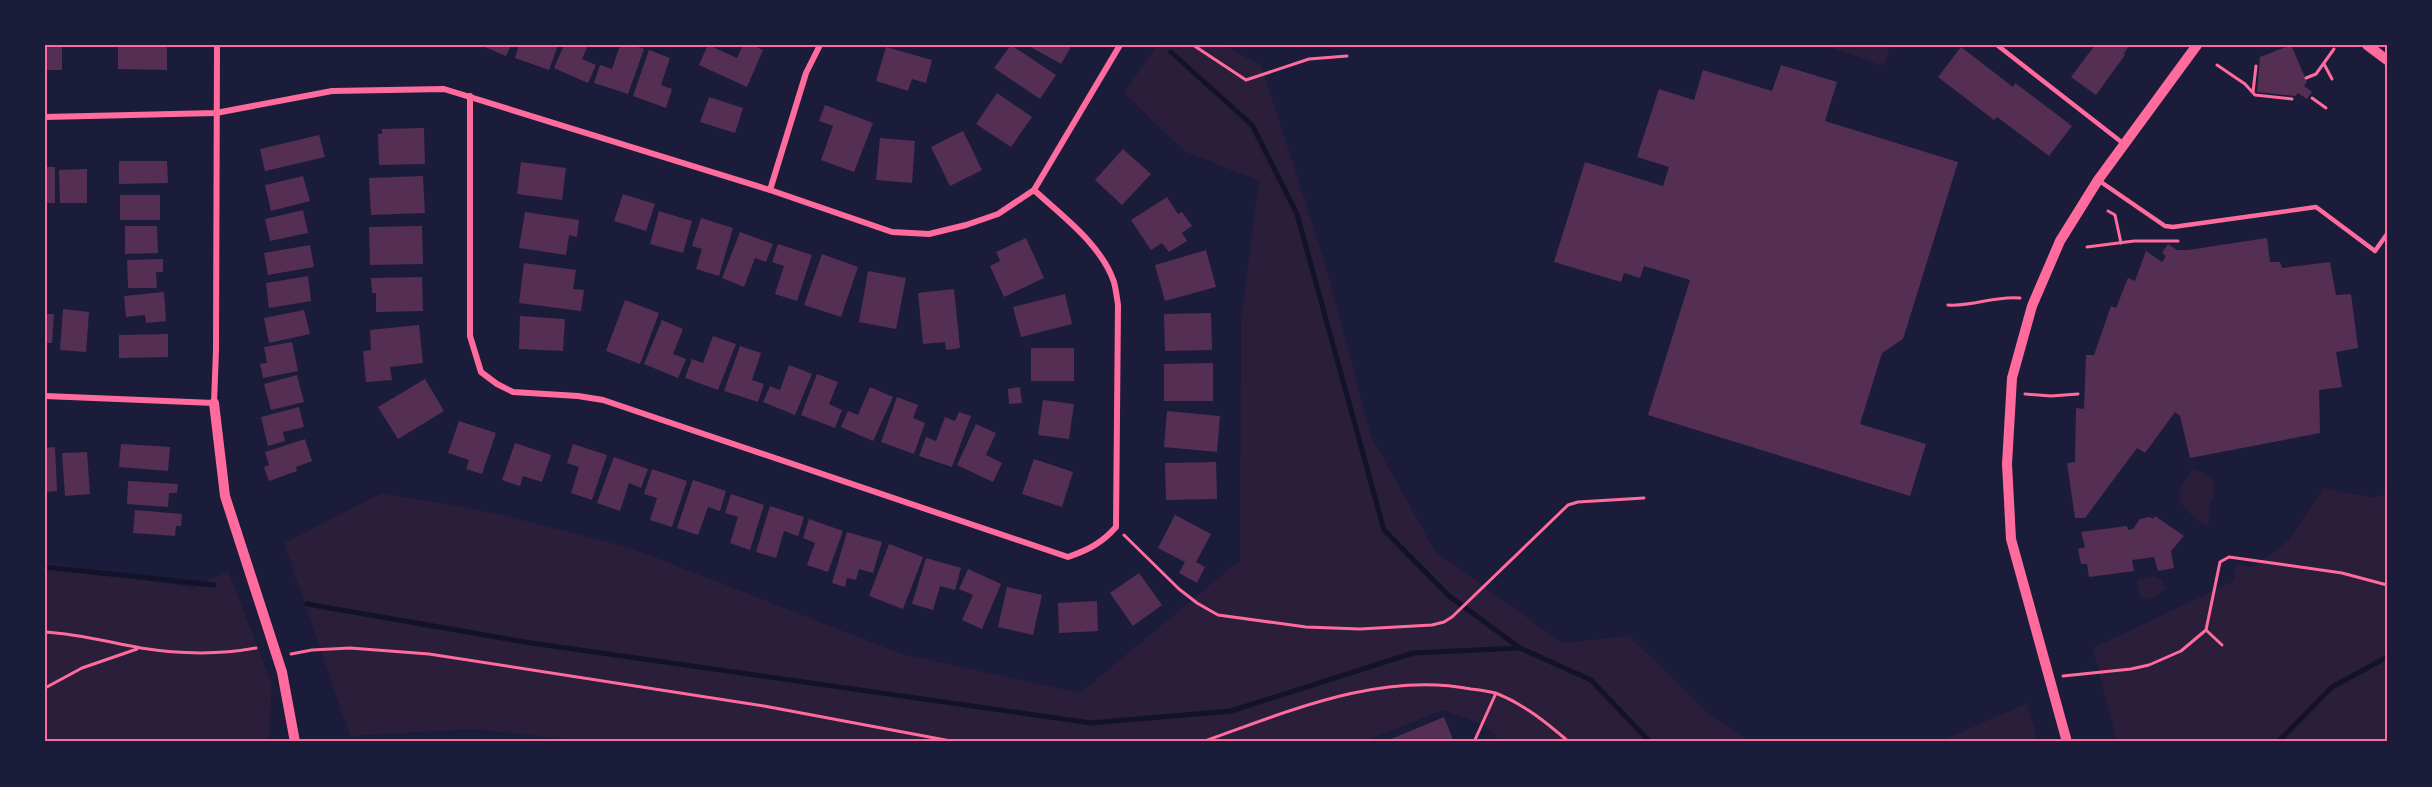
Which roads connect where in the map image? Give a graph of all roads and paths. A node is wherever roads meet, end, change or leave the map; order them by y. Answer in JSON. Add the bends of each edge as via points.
{"nodes":[{"id":1,"x":217,"y":45,"type":"edge"},
{"id":2,"x":820,"y":45,"type":"edge"},
{"id":3,"x":1120,"y":45,"type":"edge"},
{"id":4,"x":1193,"y":45,"type":"edge"},
{"id":5,"x":1997,"y":45,"type":"edge"},
{"id":6,"x":2197,"y":45,"type":"edge"},
{"id":7,"x":2367,"y":45,"type":"edge"},
{"id":8,"x":2334,"y":49,"type":"dead end"},
{"id":9,"x":1347,"y":56,"type":"dead end"},
{"id":10,"x":2387,"y":60,"type":"edge"},
{"id":11,"x":2324,"y":64,"type":"junction"},
{"id":12,"x":2217,"y":65,"type":"dead end"},
{"id":13,"x":2256,"y":66,"type":"dead end"},
{"id":14,"x":2306,"y":78,"type":"dead end"},
{"id":15,"x":2332,"y":79,"type":"dead end"},
{"id":16,"x":2253,"y":93,"type":"junction"},
{"id":17,"x":470,"y":96,"type":"junction"},
{"id":18,"x":2312,"y":98,"type":"dead end"},
{"id":19,"x":2292,"y":99,"type":"dead end"},
{"id":20,"x":2326,"y":108,"type":"dead end"},
{"id":21,"x":216,"y":113,"type":"junction"},
{"id":22,"x":45,"y":117,"type":"edge"},
{"id":23,"x":2124,"y":144,"type":"junction"},
{"id":24,"x":2098,"y":180,"type":"junction"},
{"id":25,"x":1034,"y":189,"type":"junction"},
{"id":26,"x":770,"y":190,"type":"junction"},
{"id":27,"x":2109,"y":211,"type":"dead end"},
{"id":28,"x":2387,"y":234,"type":"edge"},
{"id":29,"x":2178,"y":241,"type":"dead end"},
{"id":30,"x":2121,"y":243,"type":"junction"},
{"id":31,"x":2087,"y":247,"type":"dead end"},
{"id":32,"x":2034,"y":300,"type":"junction"},
{"id":33,"x":1948,"y":304,"type":"dead end"},
{"id":34,"x":2011,"y":393,"type":"junction"},
{"id":35,"x":2078,"y":394,"type":"dead end"},
{"id":36,"x":45,"y":396,"type":"edge"},
{"id":37,"x":214,"y":403,"type":"junction"},
{"id":38,"x":1644,"y":498,"type":"dead end"},
{"id":39,"x":1116,"y":527,"type":"junction"},
{"id":40,"x":2387,"y":585,"type":"edge"},
{"id":41,"x":2206,"y":630,"type":"junction"},
{"id":42,"x":45,"y":632,"type":"edge"},
{"id":43,"x":2222,"y":645,"type":"dead end"},
{"id":44,"x":139,"y":648,"type":"junction"},
{"id":45,"x":256,"y":648,"type":"dead end"},
{"id":46,"x":293,"y":655,"type":"dead end"},
{"id":47,"x":2049,"y":677,"type":"junction"},
{"id":48,"x":45,"y":688,"type":"edge"},
{"id":49,"x":1496,"y":693,"type":"junction"},
{"id":50,"x":1218,"y":736,"type":"junction"},
{"id":51,"x":295,"y":742,"type":"edge"},
{"id":52,"x":956,"y":742,"type":"edge"},
{"id":53,"x":1202,"y":742,"type":"edge"},
{"id":54,"x":1213,"y":742,"type":"edge"},
{"id":55,"x":1474,"y":742,"type":"edge"},
{"id":56,"x":1569,"y":742,"type":"edge"},
{"id":57,"x":2067,"y":742,"type":"edge"}],
"edges":[{"from":1,"to":21,"type":"street"},
{"from":2,"to":26,"type":"street","via":[[806,73]]},
{"from":3,"to":25,"type":"street"},
{"from":4,"to":9,"type":"path","via":[[1246,80],[1309,59]]},
{"from":5,"to":23,"type":"lane"},
{"from":6,"to":23,"type":"street"},
{"from":7,"to":10,"type":"street"},
{"from":8,"to":11,"type":"path"},
{"from":11,"to":14,"type":"path"},
{"from":11,"to":15,"type":"path"},
{"from":12,"to":16,"type":"path"},
{"from":13,"to":16,"type":"path"},
{"from":16,"to":19,"type":"path"},
{"from":17,"to":21,"type":"street","via":[[433,87],[332,91]]},
{"from":17,"to":26,"type":"street"},
{"from":17,"to":39,"type":"street","via":[[470,336],[481,372],[497,384],[513,392],[603,400],[1068,557],[1092,549]]},
{"from":18,"to":20,"type":"path"},
{"from":21,"to":22,"type":"street"},
{"from":21,"to":37,"type":"street"},
{"from":23,"to":24,"type":"street"},
{"from":24,"to":28,"type":"lane","via":[[2165,226],[2316,207],[2375,251]]},
{"from":24,"to":32,"type":"street","via":[[2060,241]]},
{"from":25,"to":26,"type":"street","via":[[998,214],[929,234],[892,232]]},
{"from":25,"to":39,"type":"street","via":[[1088,240],[1113,282],[1118,305]]},
{"from":27,"to":30,"type":"path","via":[[2115,215]]},
{"from":29,"to":30,"type":"path"},
{"from":30,"to":31,"type":"path"},
{"from":32,"to":33,"type":"path","via":[[2003,297],[1963,306]]},
{"from":32,"to":34,"type":"street"},
{"from":34,"to":35,"type":"path"},
{"from":34,"to":47,"type":"street","via":[[2007,464],[2012,539]]},
{"from":36,"to":37,"type":"street"},
{"from":37,"to":51,"type":"street","via":[[225,496],[282,672]]},
{"from":38,"to":39,"type":"path","via":[[1568,506],[1452,617],[1432,625],[1360,629],[1306,627],[1218,615],[1179,589]]},
{"from":40,"to":41,"type":"path","via":[[2342,573],[2229,557],[2220,562]]},
{"from":41,"to":43,"type":"path"},
{"from":41,"to":47,"type":"path","via":[[2181,651],[2149,665]]},
{"from":42,"to":44,"type":"path","via":[[79,634]]},
{"from":44,"to":45,"type":"path","via":[[196,653]]},
{"from":44,"to":48,"type":"path","via":[[82,668]]},
{"from":46,"to":52,"type":"path","via":[[332,648],[429,654],[764,706]]},
{"from":47,"to":57,"type":"street"},
{"from":49,"to":50,"type":"path","via":[[1434,683],[1398,685],[1329,700]]},
{"from":49,"to":55,"type":"path"},
{"from":49,"to":56,"type":"path","via":[[1526,707]]},
{"from":50,"to":53,"type":"path"},
{"from":50,"to":54,"type":"path"}]}
